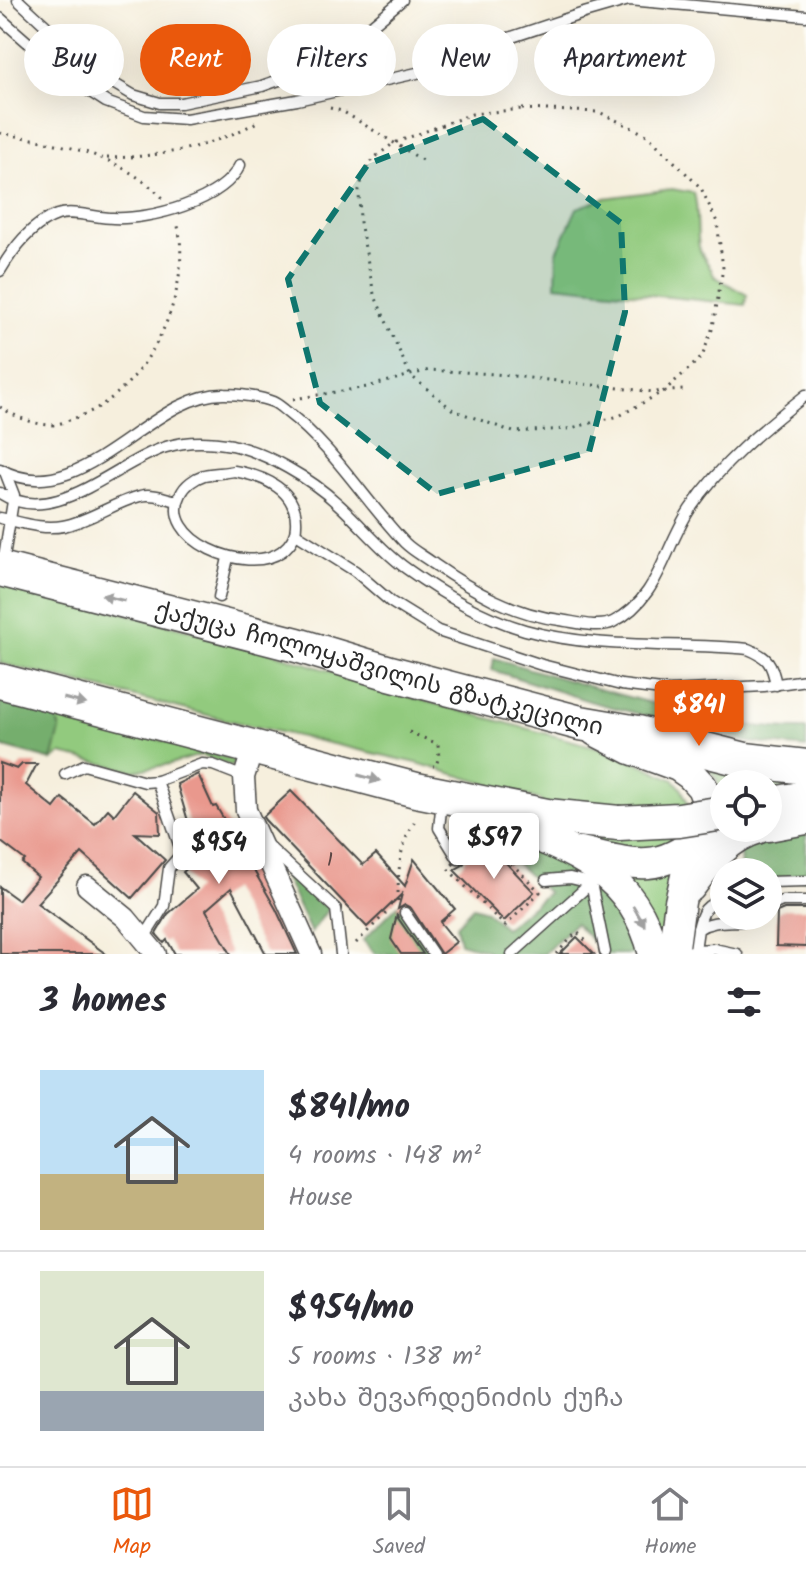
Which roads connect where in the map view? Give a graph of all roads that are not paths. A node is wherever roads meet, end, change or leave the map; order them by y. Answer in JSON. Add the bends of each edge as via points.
{"nodes":[{"id":1,"x":18,"y":0,"type":"edge"},
{"id":2,"x":402,"y":0,"type":"edge"},
{"id":3,"x":806,"y":16,"type":"edge"},
{"id":4,"x":0,"y":18,"type":"edge"},
{"id":5,"x":240,"y":165,"type":"dead end"},
{"id":6,"x":0,"y":271,"type":"edge"},
{"id":7,"x":806,"y":395,"type":"edge"},
{"id":8,"x":2,"y":470,"type":"edge"},
{"id":9,"x":0,"y":493,"type":"edge"},
{"id":10,"x":177,"y":501,"type":"junction"},
{"id":11,"x":13,"y":502,"type":"junction"},
{"id":12,"x":0,"y":518,"type":"edge"},
{"id":13,"x":12,"y":520,"type":"junction"},
{"id":14,"x":296,"y":534,"type":"junction"},
{"id":15,"x":228,"y":558,"type":"junction"},
{"id":16,"x":1,"y":569,"type":"edge"},
{"id":17,"x":219,"y":597,"type":"dead end"},
{"id":18,"x":806,"y":680,"type":"edge"},
{"id":19,"x":0,"y":681,"type":"edge"},
{"id":20,"x":776,"y":685,"type":"junction"},
{"id":21,"x":580,"y":723,"type":"junction"},
{"id":22,"x":249,"y":762,"type":"junction"},
{"id":23,"x":806,"y":767,"type":"edge"},
{"id":24,"x":65,"y":774,"type":"dead end"},
{"id":25,"x":157,"y":781,"type":"junction"},
{"id":26,"x":427,"y":793,"type":"junction"},
{"id":27,"x":806,"y":798,"type":"edge"},
{"id":28,"x":782,"y":802,"type":"edge"},
{"id":29,"x":710,"y":815,"type":"edge"},
{"id":30,"x":806,"y":819,"type":"edge"},
{"id":31,"x":782,"y":823,"type":"edge"},
{"id":32,"x":257,"y":837,"type":"junction"},
{"id":33,"x":698,"y":840,"type":"junction"},
{"id":34,"x":730,"y":842,"type":"edge"},
{"id":35,"x":570,"y":849,"type":"junction"},
{"id":36,"x":458,"y":859,"type":"road end"},
{"id":37,"x":597,"y":878,"type":"junction"},
{"id":38,"x":546,"y":880,"type":"dead end"},
{"id":39,"x":806,"y":881,"type":"edge"},
{"id":40,"x":782,"y":882,"type":"edge"},
{"id":41,"x":87,"y":886,"type":"dead end"},
{"id":42,"x":782,"y":901,"type":"edge"},
{"id":43,"x":806,"y":901,"type":"edge"},
{"id":44,"x":680,"y":902,"type":"junction"},
{"id":45,"x":710,"y":906,"type":"edge"},
{"id":46,"x":405,"y":913,"type":"dead end"},
{"id":47,"x":710,"y":924,"type":"edge"},
{"id":48,"x":698,"y":929,"type":"junction"},
{"id":49,"x":149,"y":948,"type":"edge"},
{"id":50,"x":605,"y":952,"type":"dead end"},
{"id":51,"x":684,"y":952,"type":"edge"},
{"id":52,"x":311,"y":954,"type":"edge"},
{"id":53,"x":341,"y":954,"type":"edge"},
{"id":54,"x":433,"y":954,"type":"edge"},
{"id":55,"x":512,"y":954,"type":"edge"},
{"id":56,"x":654,"y":954,"type":"edge"},
{"id":57,"x":681,"y":954,"type":"edge"},
{"id":58,"x":737,"y":954,"type":"edge"}],
"edges":[{"from":1,"to":2,"type":"lane","via":[[98,74],[133,95],[160,103],[262,86],[310,69],[340,52]]},
{"from":3,"to":4,"type":"lane","via":[[629,0],[417,73],[186,119],[144,116],[106,102],[66,76]]},
{"from":5,"to":6,"type":"lane","via":[[234,177],[206,198],[173,208],[116,219],[59,214],[12,250]]},
{"from":7,"to":8,"type":"lane","via":[[744,445],[690,509],[643,600],[611,624],[532,616],[471,590],[407,545],[308,428],[273,402],[223,393],[184,403],[72,472],[38,480]]},
{"from":8,"to":11,"type":"lane"},
{"from":9,"to":11,"type":"lane"},
{"from":10,"to":13,"type":"lane","via":[[140,496],[60,527]]},
{"from":10,"to":14,"type":"lane","via":[[185,487],[202,476],[234,471],[258,476],[290,498]]},
{"from":10,"to":15,"type":"lane","via":[[178,514],[194,541]]},
{"from":11,"to":13,"type":"lane"},
{"from":11,"to":20,"type":"lane","via":[[36,504],[71,495],[166,447],[202,441],[234,446],[312,482],[406,568],[488,617],[574,639],[748,649],[766,656]]},
{"from":12,"to":13,"type":"lane"},
{"from":13,"to":16,"type":"lane"},
{"from":14,"to":15,"type":"lane","via":[[276,555]]},
{"from":14,"to":20,"type":"lane","via":[[438,631],[484,647],[621,685],[670,691]]},
{"from":15,"to":17,"type":"lane"},
{"from":21,"to":16,"type":"main road","name":"ქაქუცა ჩოლოყაშვილის გზატკეცილი","one_way":true},
{"from":18,"to":20,"type":"lane"},
{"from":19,"to":22,"type":"main road","one_way":true},
{"from":21,"to":23,"type":"main road","name":"ქაქუცა ჩოლოყაშვილის გზატკეცილი","via":[[745,760]]},
{"from":21,"to":33,"type":"main road","via":[[691,775],[707,800]]},
{"from":22,"to":25,"type":"lane","via":[[202,764]]},
{"from":22,"to":26,"type":"main road","one_way":true},
{"from":22,"to":32,"type":"street","via":[[246,810]]},
{"from":24,"to":25,"type":"lane","via":[[84,765]]},
{"from":25,"to":49,"type":"lane","via":[[182,853],[169,868],[164,906]]},
{"from":26,"to":29,"type":"main road","bridge":true,"via":[[547,816],[619,823]]},
{"from":26,"to":35,"type":"main road"},
{"from":26,"to":36,"type":"lane","via":[[439,828]]},
{"from":27,"to":28,"type":"main road"},
{"from":30,"to":31,"type":"main road"},
{"from":32,"to":52,"type":"street"},
{"from":32,"to":53,"type":"lane","via":[[336,909]]},
{"from":33,"to":35,"type":"main road","via":[[674,857],[651,864]]},
{"from":33,"to":44,"type":"main road"},
{"from":34,"to":44,"type":"main road"},
{"from":35,"to":37,"type":"main road"},
{"from":37,"to":38,"type":"lane"},
{"from":37,"to":50,"type":"lane"},
{"from":37,"to":55,"type":"lane"},
{"from":37,"to":56,"type":"main road","one_way":true,"via":[[619,887],[639,914]]},
{"from":39,"to":40,"type":"lane"},
{"from":41,"to":49,"type":"street","via":[[126,918]]},
{"from":42,"to":43,"type":"lane"},
{"from":44,"to":51,"type":"main road"},
{"from":45,"to":48,"type":"lane"},
{"from":46,"to":54,"type":"lane"},
{"from":47,"to":48,"type":"lane"},
{"from":48,"to":51,"type":"lane"},
{"from":51,"to":57,"type":"lane"},
{"from":51,"to":58,"type":"lane","via":[[714,949]]}]}
